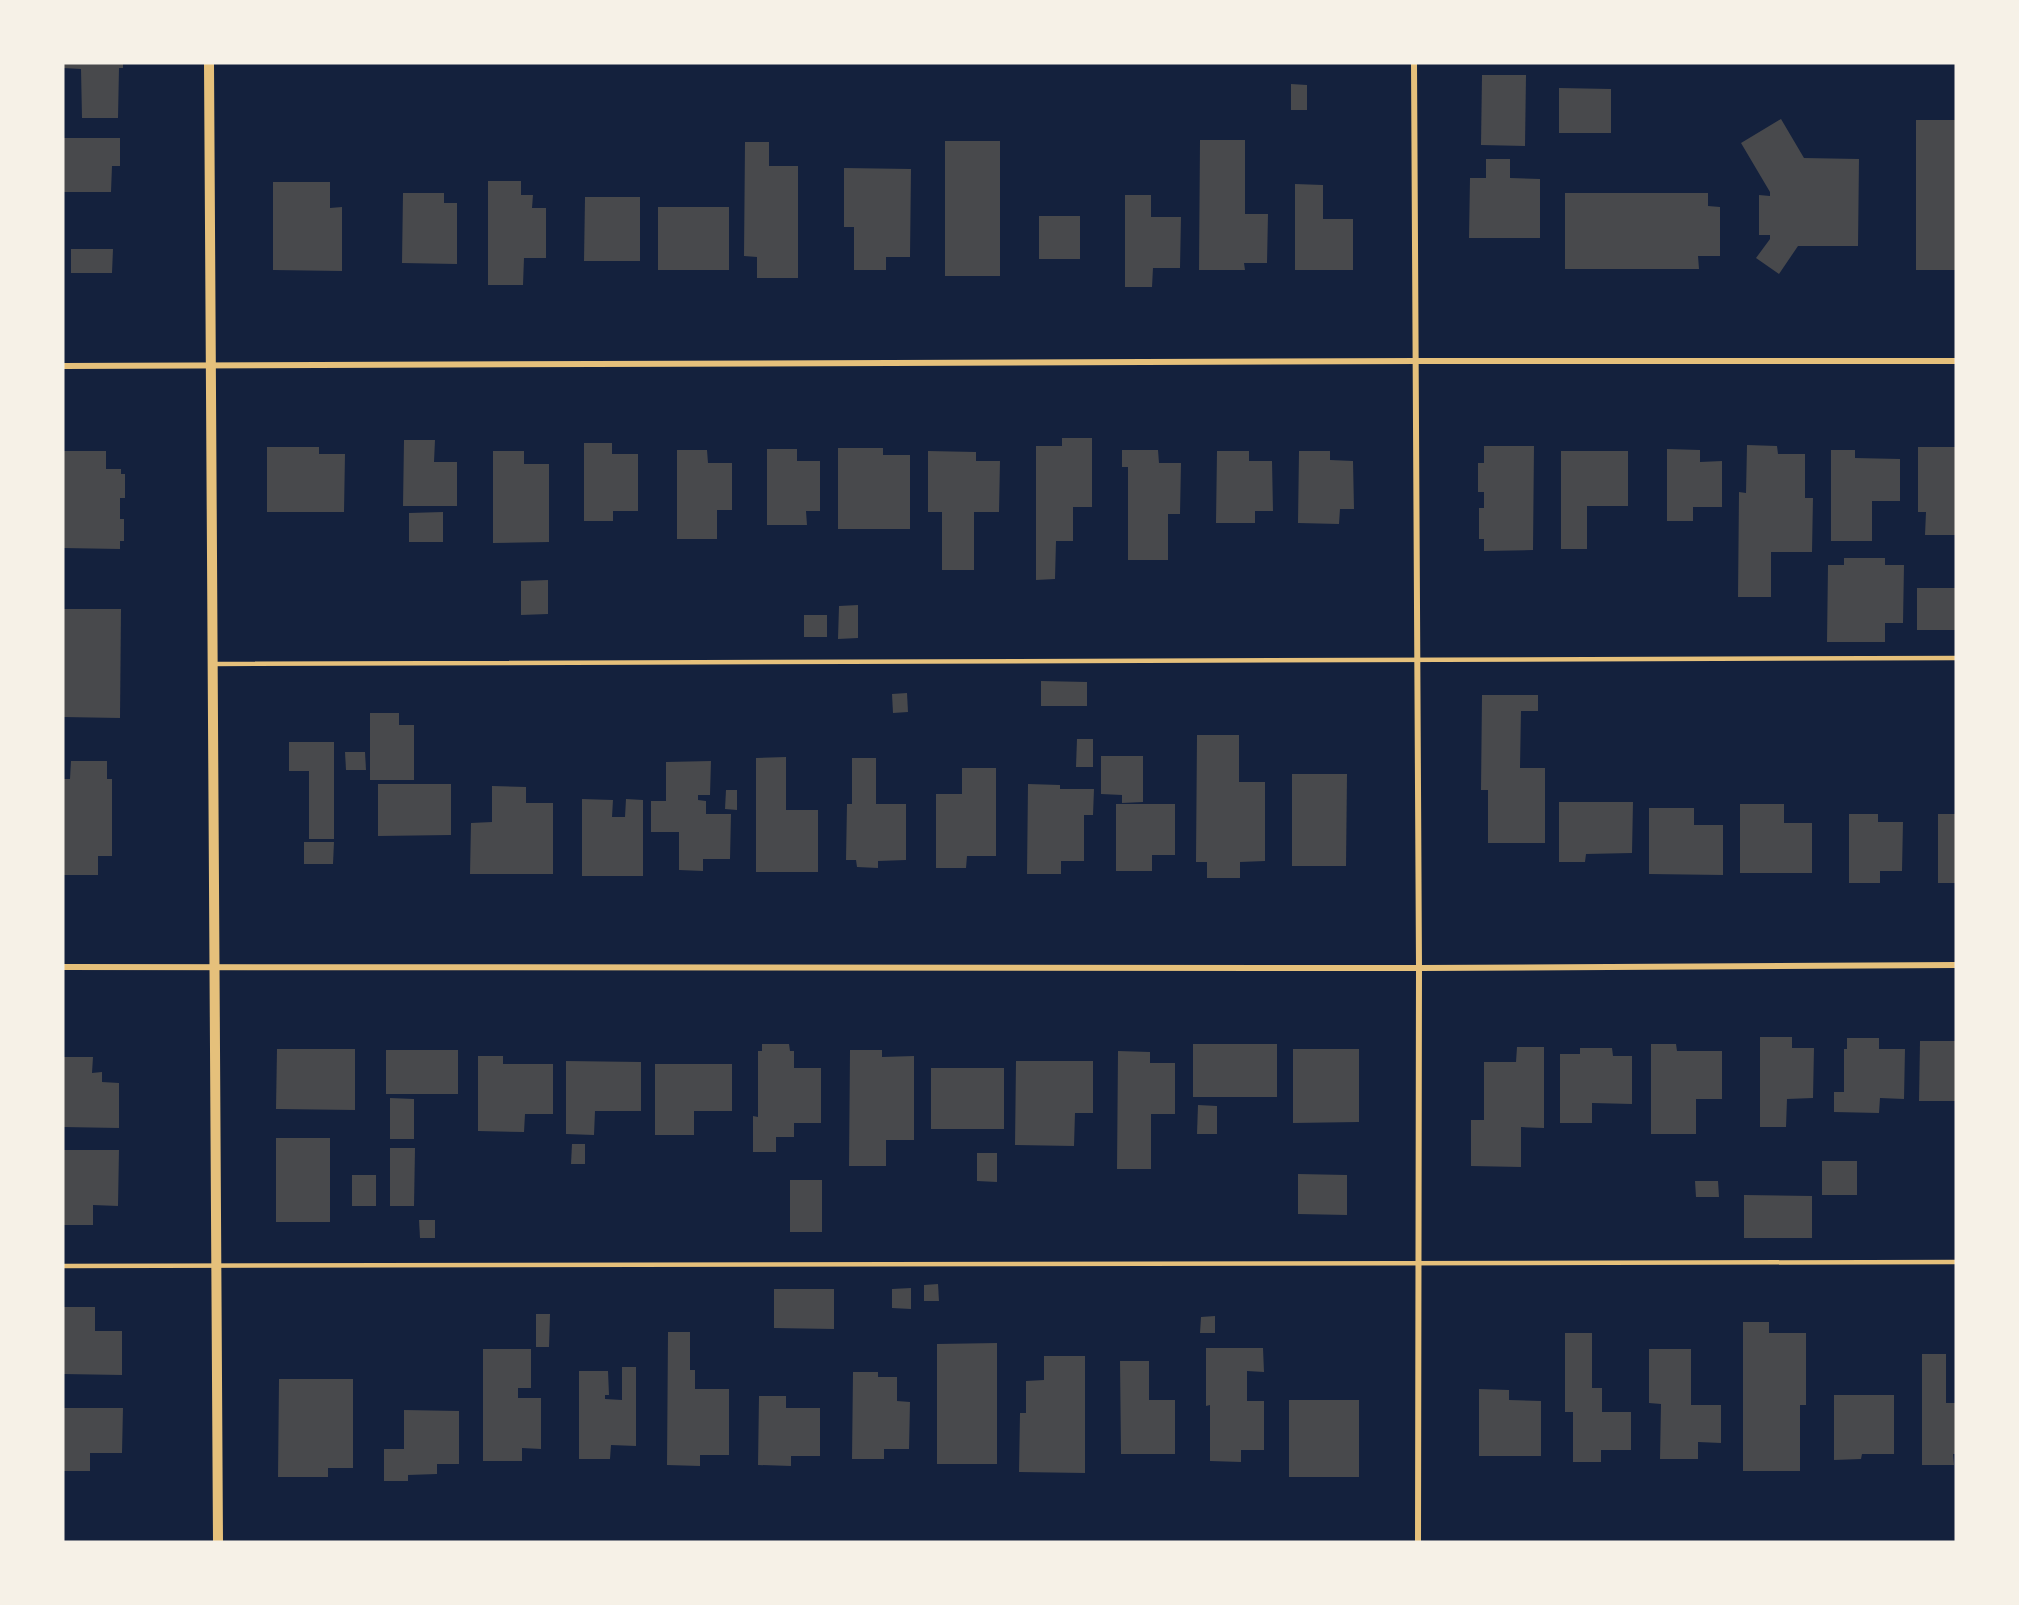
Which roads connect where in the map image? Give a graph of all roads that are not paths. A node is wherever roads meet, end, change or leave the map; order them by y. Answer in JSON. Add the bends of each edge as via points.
{"nodes":[{"id":1,"x":209,"y":63,"type":"edge"},
{"id":2,"x":1414,"y":63,"type":"edge"},
{"id":3,"x":1417,"y":361,"type":"junction"},
{"id":4,"x":1956,"y":361,"type":"edge"},
{"id":5,"x":63,"y":366,"type":"edge"},
{"id":6,"x":210,"y":366,"type":"junction"},
{"id":7,"x":1956,"y":658,"type":"edge"},
{"id":8,"x":1418,"y":660,"type":"junction"},
{"id":9,"x":213,"y":664,"type":"junction"},
{"id":10,"x":1956,"y":965,"type":"edge"},
{"id":11,"x":63,"y":967,"type":"edge"},
{"id":12,"x":214,"y":967,"type":"junction"},
{"id":13,"x":1419,"y":968,"type":"junction"},
{"id":14,"x":1956,"y":1262,"type":"edge"},
{"id":15,"x":1419,"y":1263,"type":"junction"},
{"id":16,"x":63,"y":1266,"type":"edge"},
{"id":17,"x":216,"y":1266,"type":"junction"},
{"id":18,"x":218,"y":1542,"type":"edge"},
{"id":19,"x":1418,"y":1542,"type":"edge"}],
"edges":[{"from":1,"to":6,"type":"street"},
{"from":2,"to":3,"type":"street"},
{"from":3,"to":4,"type":"street"},
{"from":3,"to":6,"type":"street"},
{"from":3,"to":8,"type":"street"},
{"from":5,"to":6,"type":"street"},
{"from":6,"to":9,"type":"street"},
{"from":7,"to":8,"type":"lane"},
{"from":8,"to":9,"type":"lane"},
{"from":8,"to":13,"type":"street"},
{"from":9,"to":12,"type":"street"},
{"from":10,"to":13,"type":"street"},
{"from":11,"to":12,"type":"street"},
{"from":12,"to":13,"type":"street"},
{"from":12,"to":17,"type":"street"},
{"from":13,"to":15,"type":"street"},
{"from":14,"to":15,"type":"lane"},
{"from":15,"to":17,"type":"lane"},
{"from":15,"to":19,"type":"street"},
{"from":16,"to":17,"type":"lane"},
{"from":17,"to":18,"type":"street"}]}
